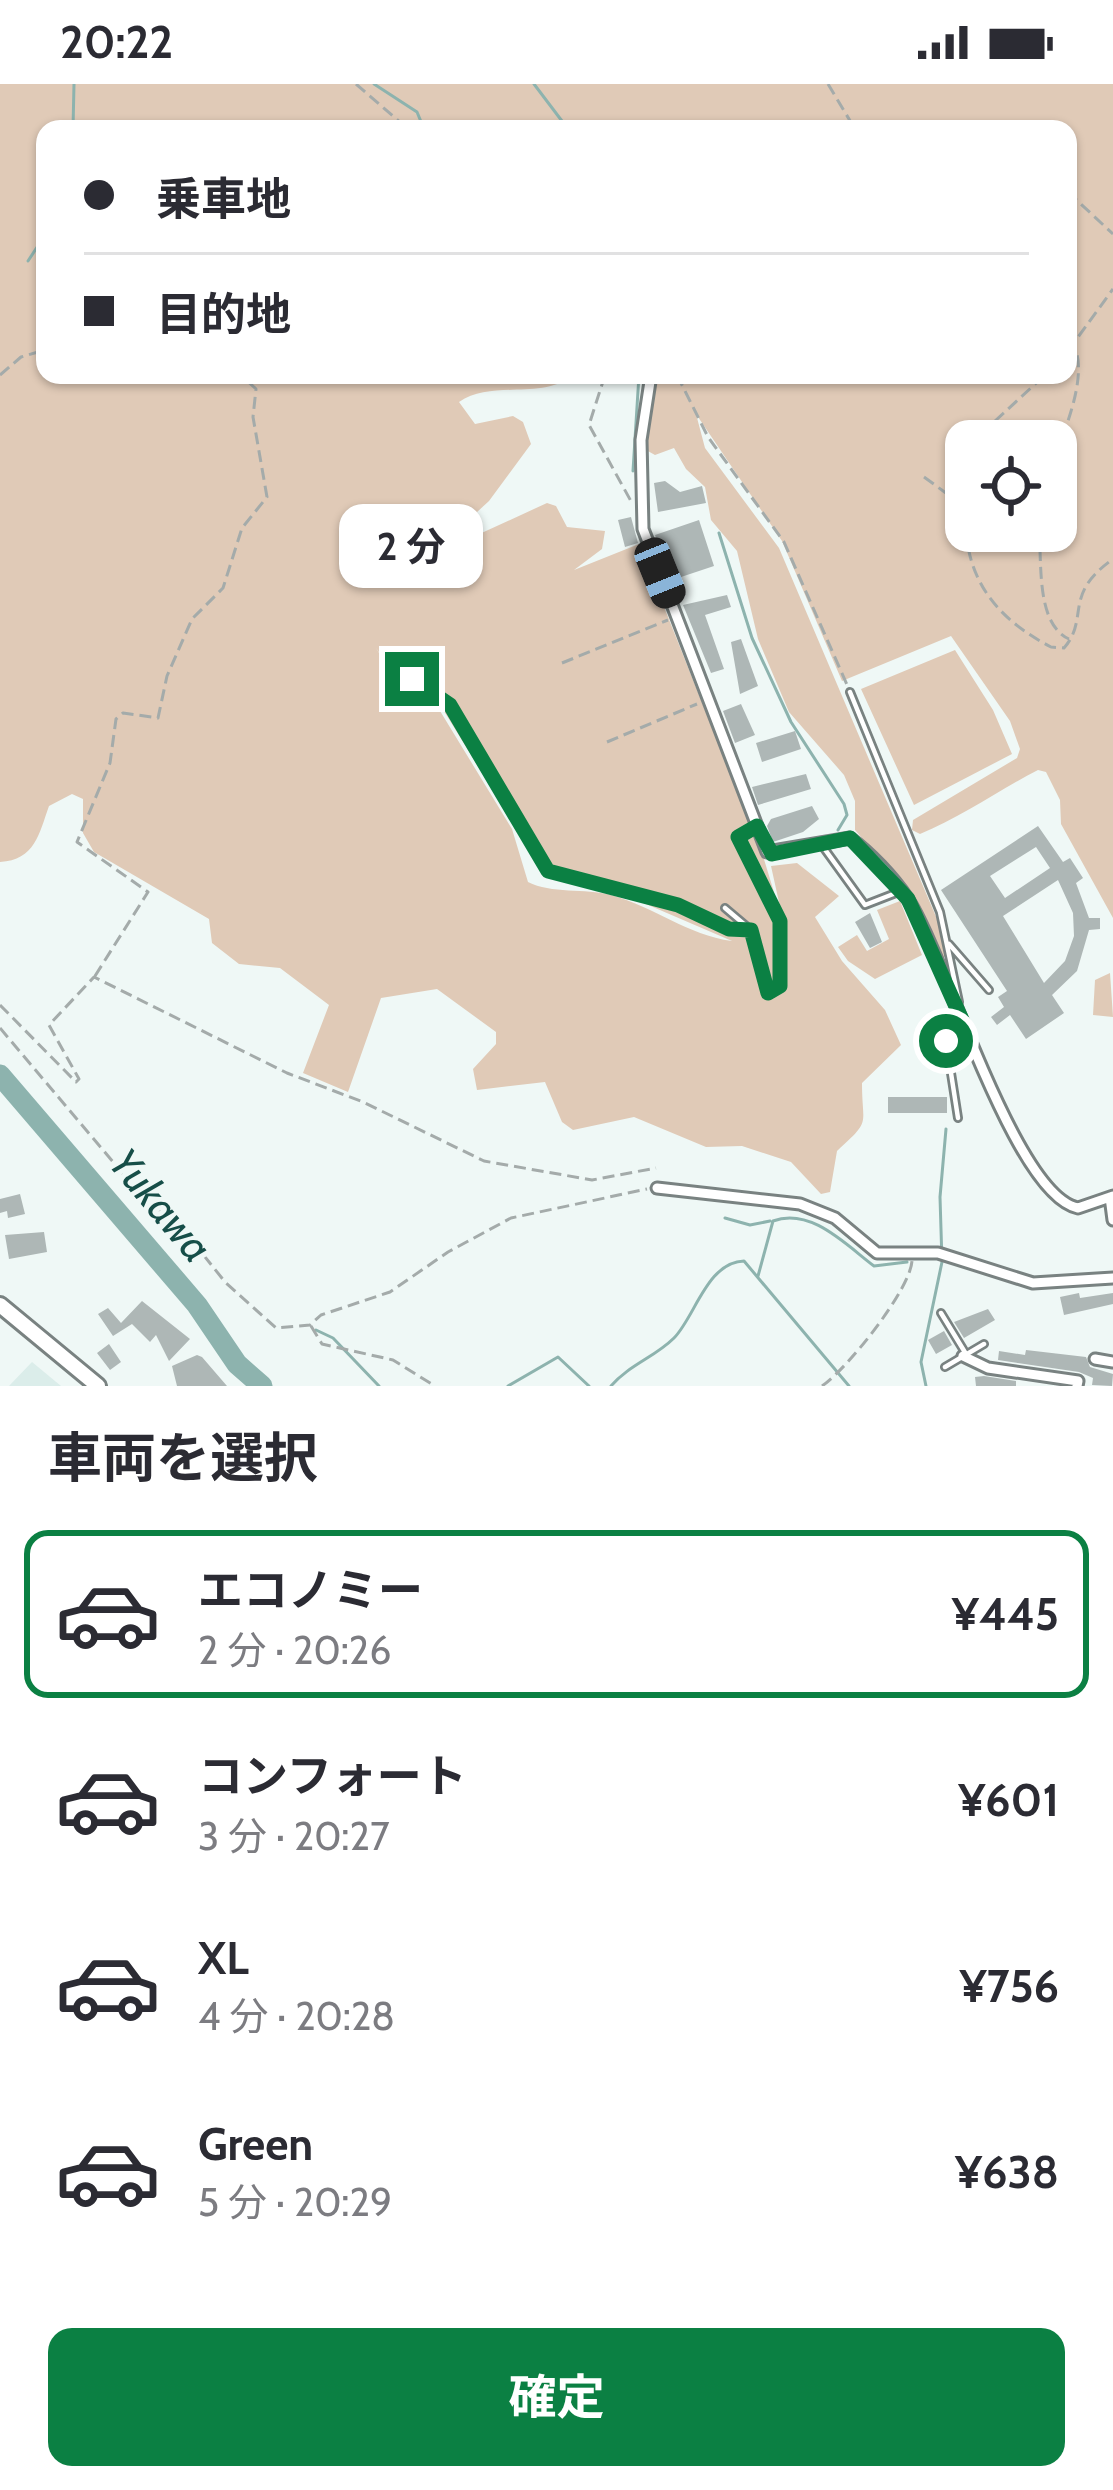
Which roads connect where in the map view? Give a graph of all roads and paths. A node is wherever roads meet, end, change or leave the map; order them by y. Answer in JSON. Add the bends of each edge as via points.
{"nodes":[{"id":1,"x":356,"y":84,"type":"edge"},
{"id":2,"x":828,"y":84,"type":"edge"},
{"id":3,"x":397,"y":120,"type":"edge"},
{"id":4,"x":850,"y":120,"type":"edge"},
{"id":5,"x":1077,"y":200,"type":"edge"},
{"id":6,"x":1113,"y":234,"type":"edge"},
{"id":7,"x":1113,"y":289,"type":"edge"},
{"id":8,"x":1077,"y":341,"type":"edge"},
{"id":9,"x":36,"y":353,"type":"edge"},
{"id":10,"x":0,"y":374,"type":"edge"},
{"id":11,"x":251,"y":384,"type":"edge"},
{"id":12,"x":602,"y":384,"type":"edge"},
{"id":13,"x":650,"y":384,"type":"edge"},
{"id":14,"x":681,"y":384,"type":"edge"},
{"id":15,"x":1035,"y":384,"type":"edge"},
{"id":16,"x":1075,"y":384,"type":"edge"},
{"id":17,"x":996,"y":420,"type":"edge"},
{"id":18,"x":1065,"y":420,"type":"edge"},
{"id":19,"x":924,"y":477,"type":"dead end"},
{"id":20,"x":945,"y":492,"type":"edge"},
{"id":21,"x":641,"y":512,"type":"junction"},
{"id":22,"x":971,"y":552,"type":"edge"},
{"id":23,"x":1041,"y":552,"type":"edge"},
{"id":24,"x":1113,"y":559,"type":"edge"},
{"id":25,"x":673,"y":618,"type":"junction"},
{"id":26,"x":1071,"y":640,"type":"junction"},
{"id":27,"x":562,"y":663,"type":"dead end"},
{"id":28,"x":412,"y":679,"type":"dead end"},
{"id":29,"x":850,"y":692,"type":"joint"},
{"id":30,"x":704,"y":701,"type":"junction"},
{"id":31,"x":607,"y":742,"type":"dead end"},
{"id":32,"x":757,"y":826,"type":"junction"},
{"id":33,"x":821,"y":844,"type":"junction"},
{"id":34,"x":901,"y":891,"type":"junction"},
{"id":35,"x":725,"y":908,"type":"dead end"},
{"id":36,"x":751,"y":930,"type":"junction"},
{"id":37,"x":949,"y":944,"type":"junction"},
{"id":38,"x":94,"y":977,"type":"junction"},
{"id":39,"x":988,"y":991,"type":"dead end"},
{"id":40,"x":0,"y":1006,"type":"edge"},
{"id":41,"x":958,"y":1008,"type":"junction"},
{"id":42,"x":0,"y":1028,"type":"edge"},
{"id":43,"x":967,"y":1031,"type":"junction"},
{"id":44,"x":958,"y":1118,"type":"dead end"},
{"id":45,"x":656,"y":1168,"type":"dead end"},
{"id":46,"x":657,"y":1188,"type":"joint"},
{"id":47,"x":1112,"y":1197,"type":"edge"},
{"id":48,"x":1113,"y":1220,"type":"edge"},
{"id":49,"x":910,"y":1253,"type":"junction"},
{"id":50,"x":1113,"y":1278,"type":"edge"},
{"id":51,"x":0,"y":1305,"type":"edge"},
{"id":52,"x":941,"y":1313,"type":"dead end"},
{"id":53,"x":310,"y":1325,"type":"junction"},
{"id":54,"x":984,"y":1344,"type":"dead end"},
{"id":55,"x":964,"y":1356,"type":"junction"},
{"id":56,"x":1095,"y":1359,"type":"dead end"},
{"id":57,"x":1113,"y":1362,"type":"edge"},
{"id":58,"x":945,"y":1367,"type":"dead end"},
{"id":59,"x":1001,"y":1370,"type":"junction"},
{"id":60,"x":98,"y":1386,"type":"edge"},
{"id":61,"x":435,"y":1386,"type":"edge"},
{"id":62,"x":822,"y":1386,"type":"edge"},
{"id":63,"x":999,"y":1386,"type":"edge"},
{"id":64,"x":1077,"y":1386,"type":"edge"}],
"edges":[{"from":1,"to":3,"type":"path"},
{"from":2,"to":4,"type":"path"},
{"from":5,"to":6,"type":"path"},
{"from":7,"to":8,"type":"path"},
{"from":9,"to":10,"type":"path"},
{"from":11,"to":38,"type":"path","via":[[267,497],[242,528],[223,588],[192,620],[158,718],[116,719],[110,763],[77,842],[148,892]]},
{"from":12,"to":21,"type":"path","via":[[589,425]]},
{"from":13,"to":21,"type":"street"},
{"from":14,"to":29,"type":"path","via":[[708,437],[784,542]]},
{"from":15,"to":17,"type":"path"},
{"from":16,"to":18,"type":"path"},
{"from":19,"to":20,"type":"path"},
{"from":21,"to":25,"type":"street"},
{"from":22,"to":26,"type":"path","via":[[988,602],[1051,647]]},
{"from":23,"to":26,"type":"path","via":[[1046,612],[1052,628]]},
{"from":24,"to":26,"type":"path","via":[[1084,581]]},
{"from":25,"to":27,"type":"path"},
{"from":25,"to":30,"type":"street"},
{"from":28,"to":36,"type":"lane","via":[[450,705],[548,871]]},
{"from":29,"to":37,"type":"lane"},
{"from":30,"to":31,"type":"path"},
{"from":30,"to":32,"type":"street"},
{"from":32,"to":33,"type":"street","via":[[772,854]]},
{"from":32,"to":36,"type":"lane","via":[[738,837],[780,921],[777,991],[766,990]]},
{"from":33,"to":34,"type":"street","via":[[850,838]]},
{"from":33,"to":34,"type":"lane","via":[[865,905]]},
{"from":34,"to":41,"type":"street"},
{"from":35,"to":36,"type":"lane"},
{"from":37,"to":39,"type":"lane"},
{"from":37,"to":41,"type":"lane"},
{"from":38,"to":40,"type":"path","via":[[49,1025],[79,1083]]},
{"from":38,"to":45,"type":"path","via":[[484,1161],[592,1180]]},
{"from":41,"to":43,"type":"street"},
{"from":42,"to":53,"type":"path","via":[[225,1282],[276,1328]]},
{"from":43,"to":44,"type":"lane","via":[[946,1041]]},
{"from":43,"to":47,"type":"street","via":[[988,1086],[1060,1202],[1078,1208]]},
{"from":46,"to":49,"type":"street","via":[[800,1204],[836,1218],[877,1253]]},
{"from":46,"to":53,"type":"path","via":[[498,1223],[390,1292]]},
{"from":47,"to":48,"type":"street"},
{"from":49,"to":50,"type":"street","via":[[953,1256],[1033,1283]]},
{"from":49,"to":62,"type":"path","via":[[908,1279]]},
{"from":51,"to":60,"type":"main road"},
{"from":52,"to":55,"type":"lane"},
{"from":53,"to":61,"type":"path","via":[[322,1344],[393,1360]]},
{"from":54,"to":55,"type":"lane"},
{"from":55,"to":58,"type":"lane"},
{"from":55,"to":59,"type":"street"},
{"from":56,"to":57,"type":"street"},
{"from":59,"to":63,"type":"street"},
{"from":59,"to":64,"type":"street"}]}
